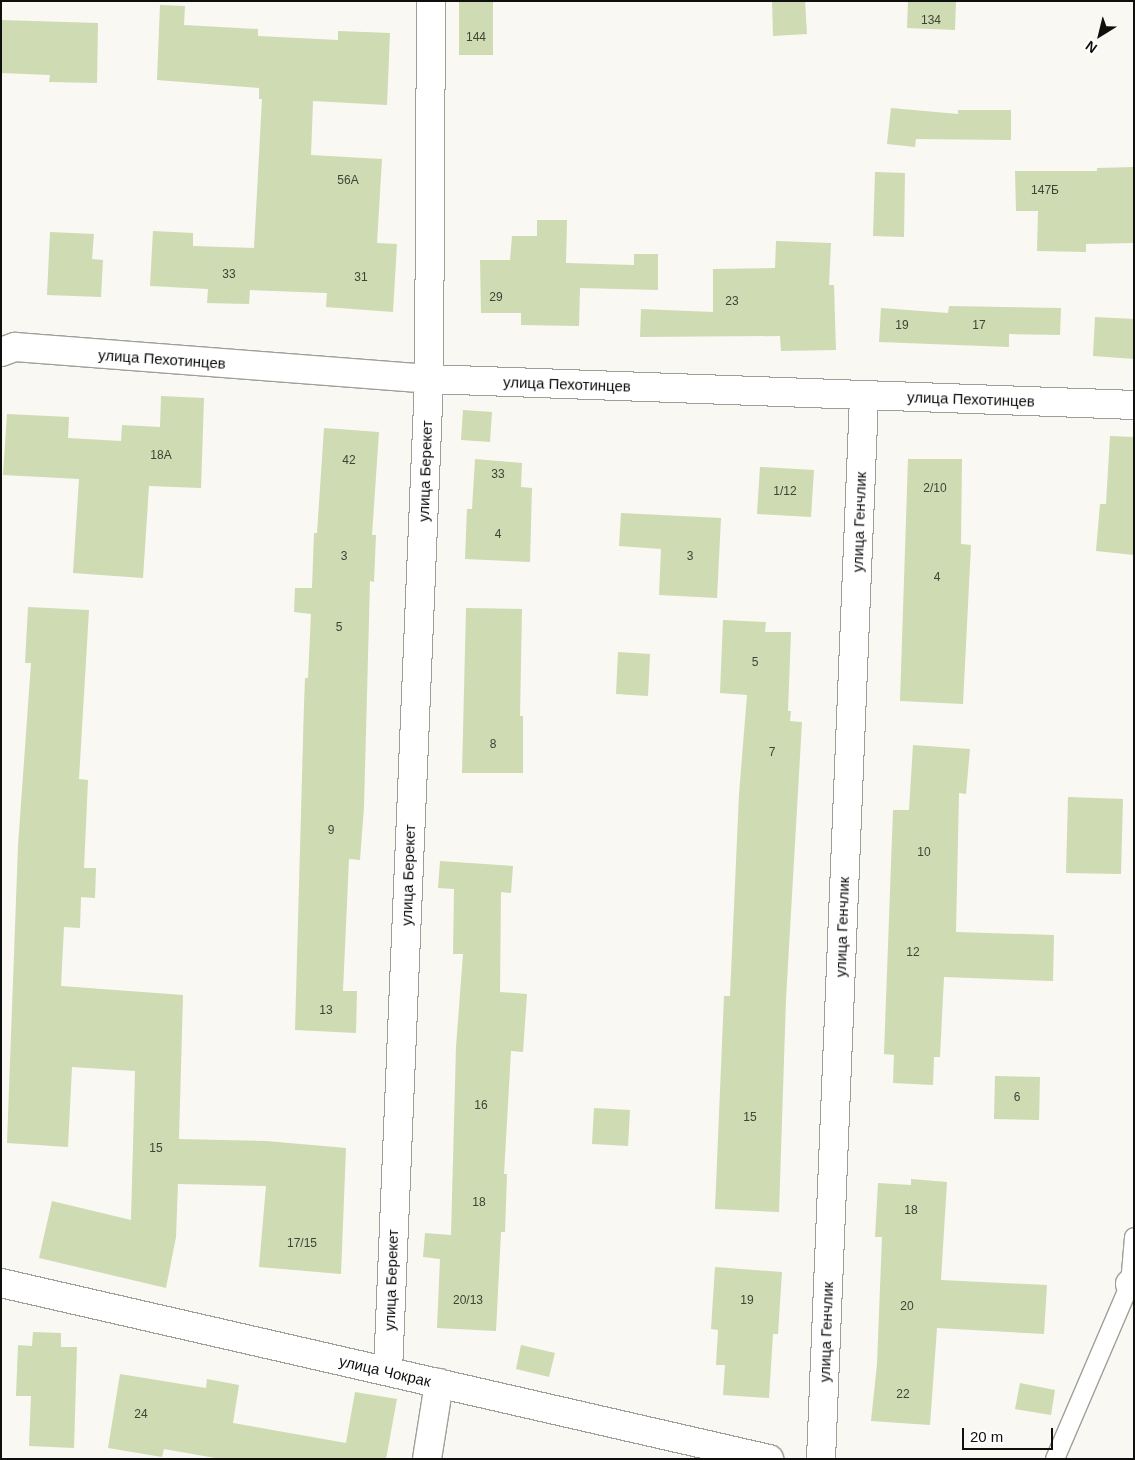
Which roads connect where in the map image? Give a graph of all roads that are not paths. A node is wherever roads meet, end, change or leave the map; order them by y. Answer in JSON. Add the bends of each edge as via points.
{"nodes":[{"id":1,"x":432,"y":1,"type":"edge"},
{"id":2,"x":1,"y":352,"type":"edge"},
{"id":3,"x":429,"y":379,"type":"junction"},
{"id":4,"x":864,"y":396,"type":"junction"},
{"id":5,"x":1134,"y":405,"type":"edge"},
{"id":6,"x":1134,"y":1237,"type":"edge"},
{"id":7,"x":1,"y":1283,"type":"edge"},
{"id":8,"x":1132,"y":1284,"type":"edge"},
{"id":9,"x":388,"y":1371,"type":"junction"},
{"id":10,"x":439,"y":1383,"type":"junction"},
{"id":11,"x":427,"y":1459,"type":"edge"},
{"id":12,"x":769,"y":1459,"type":"edge"},
{"id":13,"x":821,"y":1459,"type":"edge"},
{"id":14,"x":1055,"y":1459,"type":"edge"}],
"edges":[{"from":1,"to":3,"type":"street","name":"улица Берекет"},
{"from":2,"to":3,"type":"street","name":"улица Пехотинцев","via":[[15,347]]},
{"from":3,"to":4,"type":"street","name":"улица Пехотинцев"},
{"from":3,"to":9,"type":"street","name":"улица Берекет"},
{"from":4,"to":5,"type":"street","name":"улица Пехотинцев"},
{"from":4,"to":13,"type":"street","name":"улица Генчлик"},
{"from":6,"to":8,"type":"lane"},
{"from":7,"to":9,"type":"street","name":"улица Чокрак"},
{"from":8,"to":14,"type":"lane"},
{"from":9,"to":10,"type":"street","name":"улица Чокрак"},
{"from":10,"to":11,"type":"street"},
{"from":10,"to":12,"type":"street","name":"улица Чокрак"}]}
